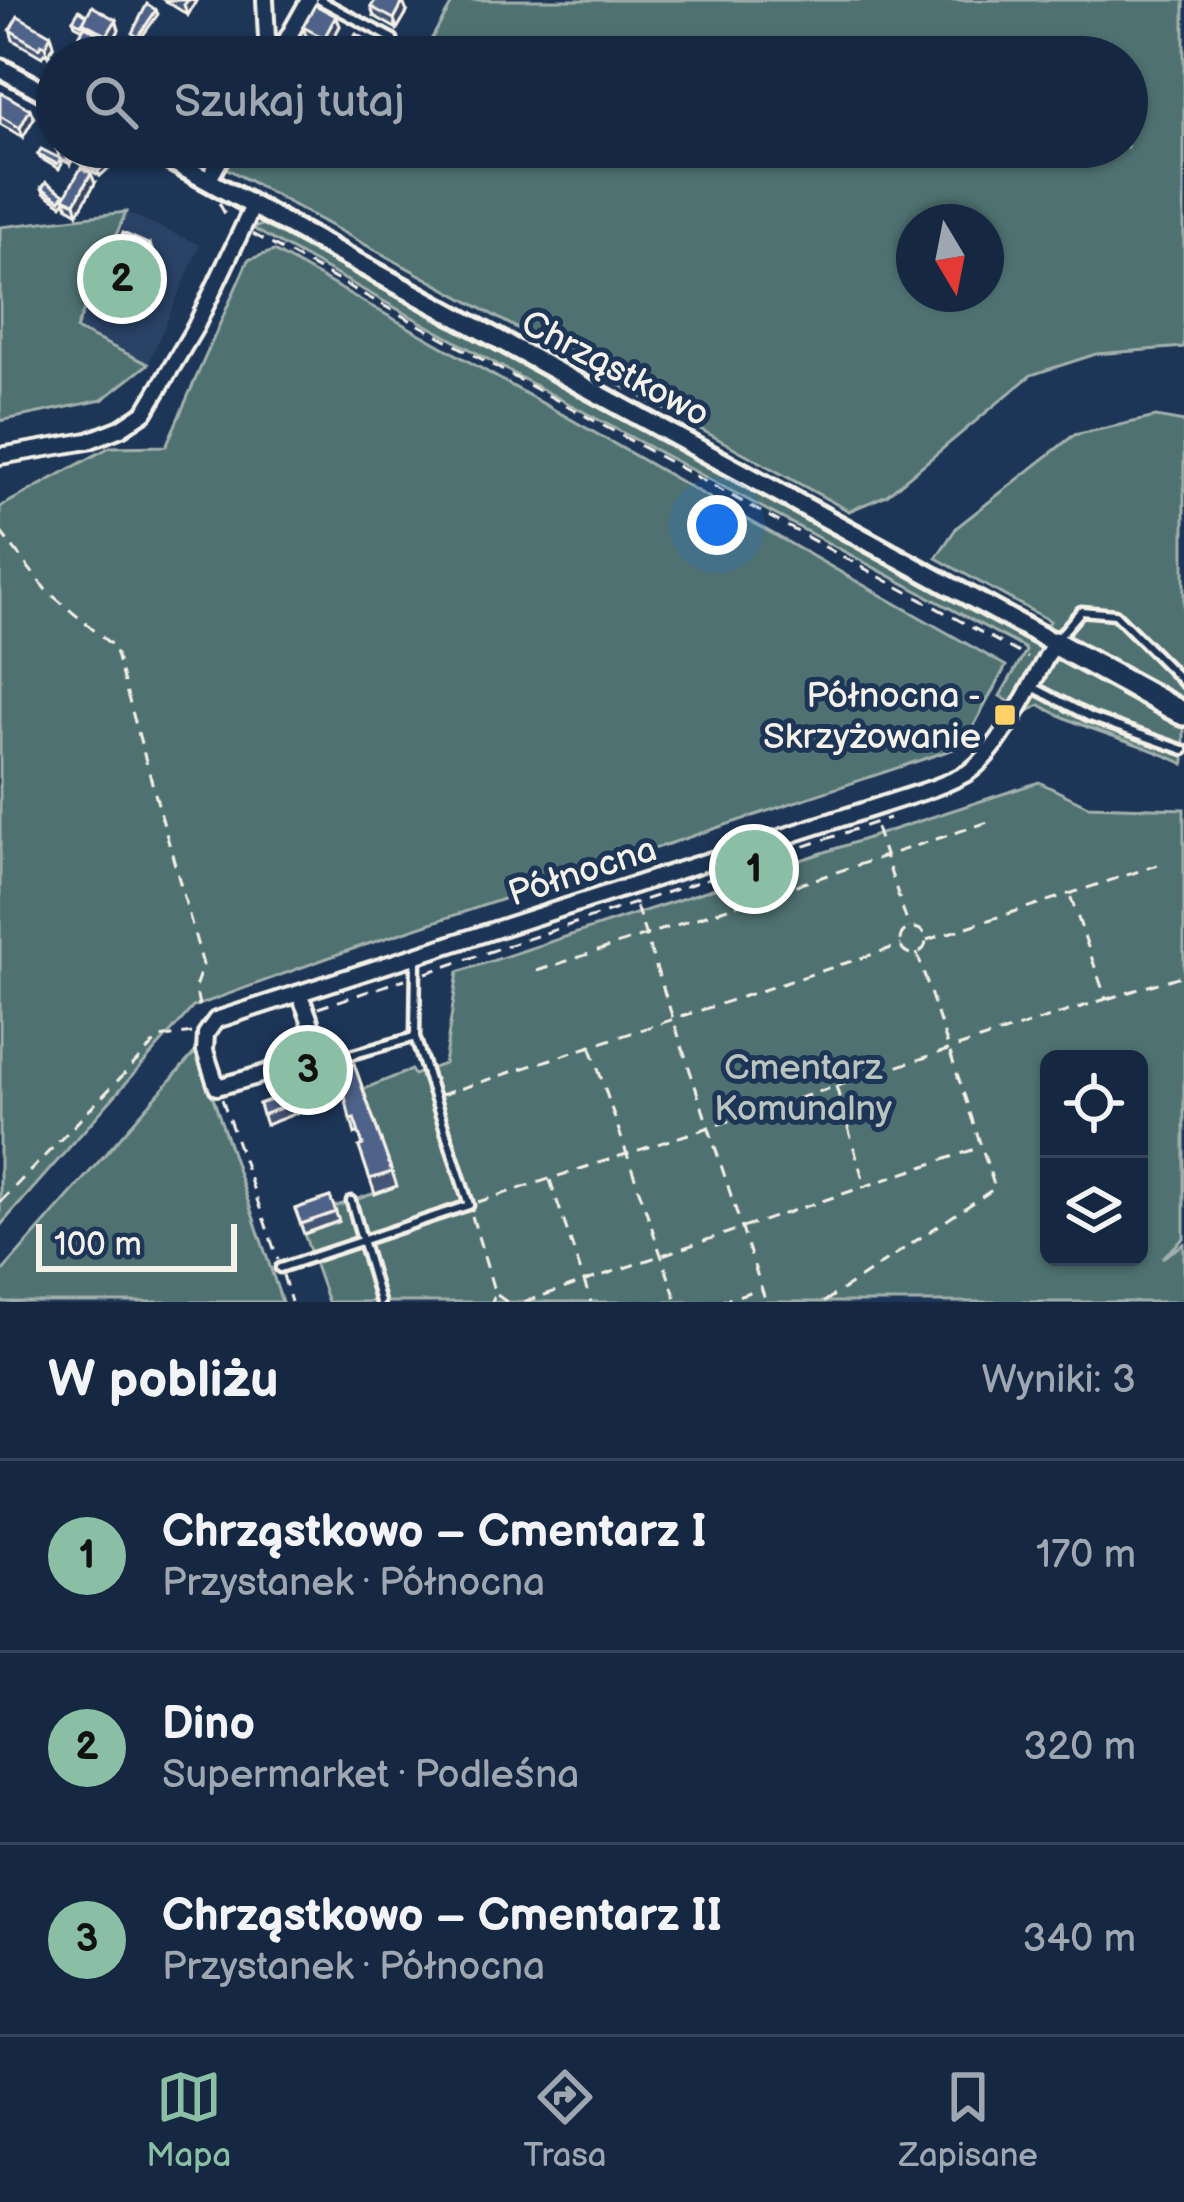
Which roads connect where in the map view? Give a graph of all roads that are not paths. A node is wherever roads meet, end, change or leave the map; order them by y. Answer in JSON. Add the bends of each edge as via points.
{"nodes":[{"id":1,"x":265,"y":0,"type":"edge"},
{"id":2,"x":309,"y":0,"type":"edge"},
{"id":3,"x":320,"y":0,"type":"edge"},
{"id":4,"x":270,"y":36,"type":"edge"},
{"id":5,"x":286,"y":36,"type":"edge"},
{"id":6,"x":387,"y":36,"type":"edge"},
{"id":7,"x":0,"y":68,"type":"edge"},
{"id":8,"x":36,"y":88,"type":"edge"},
{"id":9,"x":184,"y":168,"type":"edge"},
{"id":10,"x":215,"y":168,"type":"edge"},
{"id":11,"x":208,"y":181,"type":"junction"},
{"id":12,"x":253,"y":206,"type":"junction"},
{"id":13,"x":0,"y":456,"type":"edge"},
{"id":14,"x":1054,"y":643,"type":"junction"},
{"id":15,"x":1029,"y":678,"type":"junction"},
{"id":16,"x":1184,"y":683,"type":"edge"},
{"id":17,"x":1184,"y":714,"type":"edge"},
{"id":18,"x":1184,"y":750,"type":"edge"},
{"id":19,"x":416,"y":955,"type":"junction"},
{"id":20,"x":299,"y":993,"type":"junction"},
{"id":21,"x":415,"y":1037,"type":"junction"},
{"id":22,"x":312,"y":1044,"type":"junction"},
{"id":23,"x":351,"y":1202,"type":"dead end"},
{"id":24,"x":361,"y":1240,"type":"junction"},
{"id":25,"x":280,"y":1268,"type":"road end"},
{"id":26,"x":380,"y":1302,"type":"edge"}],
"edges":[{"from":1,"to":4,"type":"street"},
{"from":2,"to":5,"type":"street"},
{"from":3,"to":6,"type":"lane"},
{"from":7,"to":8,"type":"street"},
{"from":9,"to":11,"type":"street","name":"Chrząstkowo"},
{"from":10,"to":11,"type":"street"},
{"from":11,"to":12,"type":"street","name":"Chrząstkowo"},
{"from":12,"to":13,"type":"street","via":[[146,412],[88,441]]},
{"from":12,"to":14,"type":"street","name":"Chrząstkowo"},
{"from":14,"to":15,"type":"street","name":"Północna"},
{"from":14,"to":16,"type":"lane","via":[[1082,611],[1115,614]]},
{"from":14,"to":17,"type":"highway"},
{"from":15,"to":18,"type":"lane","via":[[1090,717]]},
{"from":15,"to":19,"type":"street","name":"Północna","via":[[985,758],[967,773]]},
{"from":19,"to":20,"type":"street","name":"Północna"},
{"from":19,"to":21,"type":"lane"},
{"from":20,"to":22,"type":"street"},
{"from":20,"to":22,"type":"street","name":"Północna","via":[[216,1020],[205,1051],[217,1087],[295,1062]]},
{"from":21,"to":22,"type":"lane","via":[[336,1059]]},
{"from":21,"to":24,"type":"lane","via":[[469,1204]]},
{"from":23,"to":24,"type":"lane"},
{"from":24,"to":25,"type":"lane"},
{"from":24,"to":26,"type":"lane"}]}
